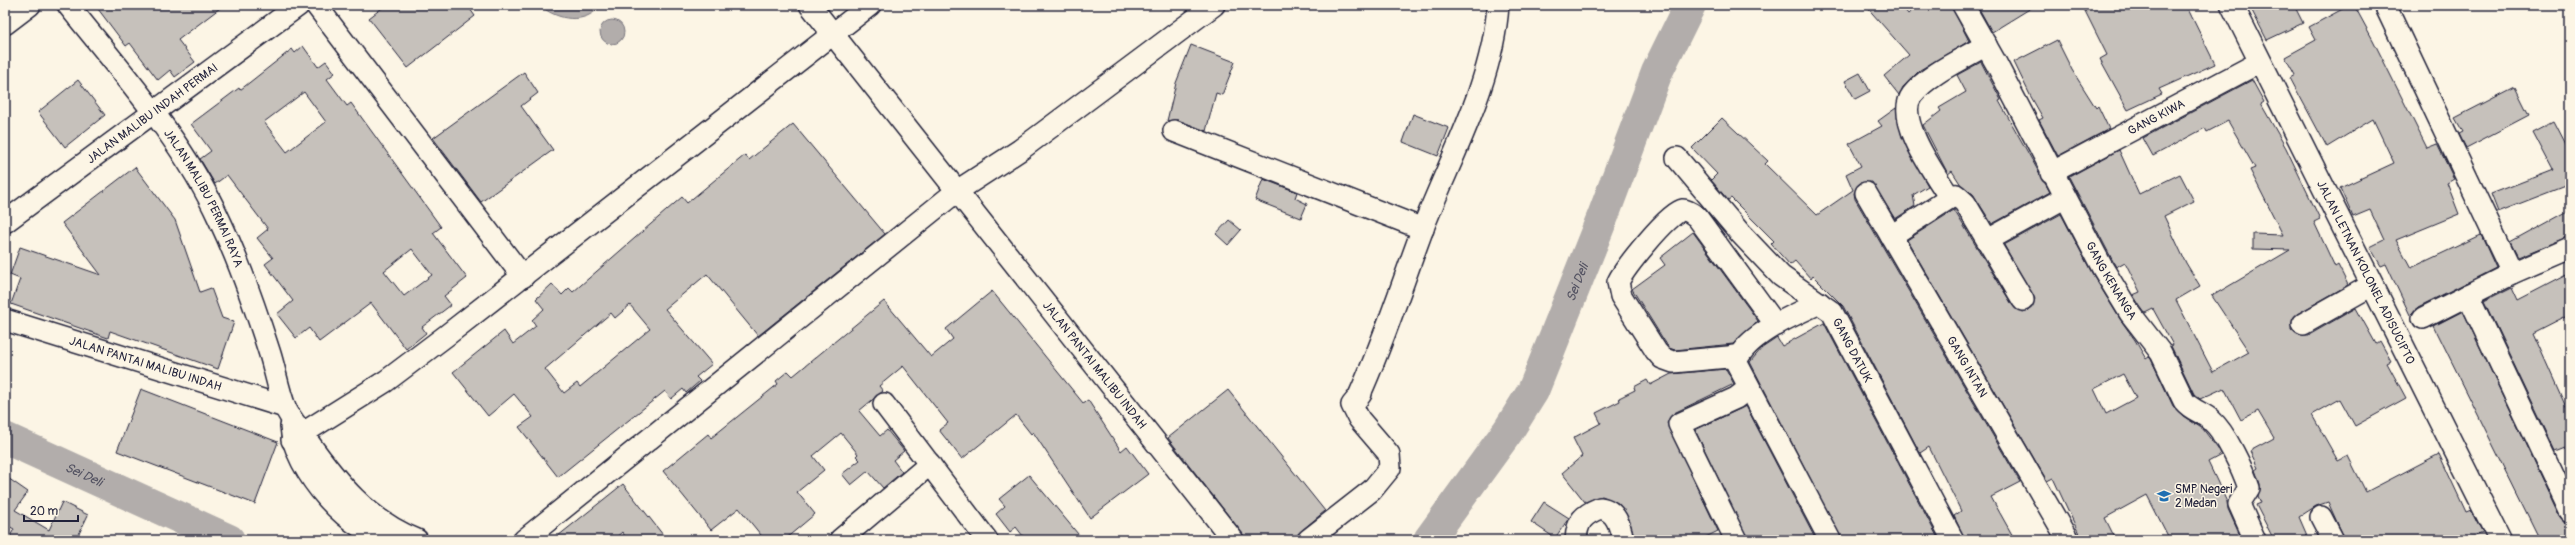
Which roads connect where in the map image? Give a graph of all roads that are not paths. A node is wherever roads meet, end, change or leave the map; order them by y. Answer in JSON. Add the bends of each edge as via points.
{"nodes":[{"id":1,"x":30,"y":5,"type":"edge"},
{"id":2,"x":68,"y":5,"type":"edge"},
{"id":3,"x":299,"y":5,"type":"edge"},
{"id":4,"x":316,"y":5,"type":"edge"},
{"id":5,"x":810,"y":5,"type":"edge"},
{"id":6,"x":870,"y":5,"type":"edge"},
{"id":7,"x":1214,"y":5,"type":"edge"},
{"id":8,"x":1498,"y":5,"type":"edge"},
{"id":9,"x":1963,"y":5,"type":"edge"},
{"id":10,"x":2232,"y":5,"type":"edge"},
{"id":11,"x":2385,"y":5,"type":"edge"},
{"id":12,"x":5,"y":24,"type":"edge"},
{"id":13,"x":832,"y":33,"type":"junction"},
{"id":14,"x":1986,"y":45,"type":"junction"},
{"id":15,"x":2260,"y":62,"type":"junction"},
{"id":16,"x":154,"y":113,"type":"junction"},
{"id":17,"x":1174,"y":132,"type":"dead end"},
{"id":18,"x":1677,"y":158,"type":"dead end"},
{"id":19,"x":2051,"y":173,"type":"junction"},
{"id":20,"x":957,"y":191,"type":"junction"},
{"id":21,"x":1866,"y":193,"type":"dead end"},
{"id":22,"x":1950,"y":198,"type":"junction"},
{"id":23,"x":2064,"y":198,"type":"junction"},
{"id":24,"x":5,"y":222,"type":"edge"},
{"id":25,"x":1423,"y":229,"type":"junction"},
{"id":26,"x":1891,"y":236,"type":"junction"},
{"id":27,"x":1988,"y":240,"type":"junction"},
{"id":28,"x":2570,"y":248,"type":"edge"},
{"id":29,"x":2512,"y":273,"type":"junction"},
{"id":30,"x":523,"y":277,"type":"junction"},
{"id":31,"x":2372,"y":285,"type":"junction"},
{"id":32,"x":2468,"y":295,"type":"junction"},
{"id":33,"x":2023,"y":300,"type":"dead end"},
{"id":34,"x":1820,"y":302,"type":"junction"},
{"id":35,"x":2423,"y":318,"type":"dead end"},
{"id":36,"x":5,"y":320,"type":"edge"},
{"id":37,"x":1776,"y":324,"type":"junction"},
{"id":38,"x":2303,"y":324,"type":"dead end"},
{"id":39,"x":1733,"y":356,"type":"junction"},
{"id":40,"x":1749,"y":388,"type":"junction"},
{"id":41,"x":884,"y":404,"type":"dead end"},
{"id":42,"x":293,"y":424,"type":"junction"},
{"id":43,"x":930,"y":464,"type":"junction"},
{"id":44,"x":2570,"y":511,"type":"edge"},
{"id":45,"x":2321,"y":517,"type":"dead end"},
{"id":46,"x":396,"y":540,"type":"edge"},
{"id":47,"x":407,"y":540,"type":"edge"},
{"id":48,"x":416,"y":540,"type":"edge"},
{"id":49,"x":524,"y":540,"type":"edge"},
{"id":50,"x":840,"y":540,"type":"edge"},
{"id":51,"x":987,"y":540,"type":"edge"},
{"id":52,"x":1233,"y":540,"type":"edge"},
{"id":53,"x":1308,"y":540,"type":"edge"},
{"id":54,"x":1576,"y":540,"type":"edge"},
{"id":55,"x":1623,"y":540,"type":"edge"},
{"id":56,"x":1736,"y":540,"type":"edge"},
{"id":57,"x":1830,"y":540,"type":"edge"},
{"id":58,"x":1953,"y":540,"type":"edge"},
{"id":59,"x":2068,"y":540,"type":"edge"},
{"id":60,"x":2255,"y":540,"type":"edge"},
{"id":61,"x":2332,"y":540,"type":"edge"},
{"id":62,"x":2500,"y":540,"type":"edge"}],
"edges":[{"from":1,"to":12,"type":"street"},
{"from":2,"to":16,"type":"street","name":"JALAN MALIBU PERMAI RAYA"},
{"from":3,"to":16,"type":"street","name":"JALAN MALIBU INDAH PERMAI"},
{"from":4,"to":30,"type":"street"},
{"from":5,"to":13,"type":"street","name":"JALAN PANTAI MALIBU INDAH"},
{"from":6,"to":13,"type":"street"},
{"from":7,"to":20,"type":"street","via":[[1020,150]]},
{"from":8,"to":25,"type":"street","via":[[1490,55],[1477,96]]},
{"from":9,"to":14,"type":"street","name":"GANG KENANGA"},
{"from":10,"to":15,"type":"main road","name":"JALAN LETNAN KOLONEL ADISUCIPTO"},
{"from":11,"to":29,"type":"street"},
{"from":13,"to":20,"type":"street","name":"JALAN PANTAI MALIBU INDAH"},
{"from":13,"to":30,"type":"street"},
{"from":14,"to":19,"type":"street","name":"GANG KENANGA"},
{"from":14,"to":22,"type":"street","via":[[1929,80],[1912,96],[1908,104],[1914,137]]},
{"from":15,"to":19,"type":"street","name":"GANG KIWA"},
{"from":15,"to":31,"type":"main road","name":"JALAN LETNAN KOLONEL ADISUCIPTO"},
{"from":16,"to":24,"type":"street","name":"JALAN MALIBU INDAH PERMAI"},
{"from":16,"to":42,"type":"street","name":"JALAN MALIBU PERMAI RAYA","via":[[187,161],[219,218],[269,351]]},
{"from":17,"to":25,"type":"street"},
{"from":18,"to":34,"type":"street","name":"GANG DATUK","via":[[1741,234],[1781,276]]},
{"from":19,"to":23,"type":"street","name":"GANG KENANGA"},
{"from":20,"to":49,"type":"street"},
{"from":20,"to":52,"type":"street","name":"JALAN PANTAI MALIBU INDAH"},
{"from":21,"to":26,"type":"street","name":"GANG INTAN"},
{"from":22,"to":26,"type":"street"},
{"from":22,"to":27,"type":"street","via":[[1956,195],[1961,198]]},
{"from":23,"to":27,"type":"street"},
{"from":23,"to":60,"type":"street","name":"GANG KENANGA","via":[[2130,313],[2161,353],[2188,407],[2213,422],[2223,436],[2249,488],[2239,504]]},
{"from":25,"to":53,"type":"street","via":[[1381,347],[1360,395],[1352,405],[1359,419],[1389,454],[1390,468],[1372,490]]},
{"from":26,"to":59,"type":"street","name":"GANG INTAN"},
{"from":27,"to":33,"type":"street"},
{"from":28,"to":29,"type":"street"},
{"from":29,"to":32,"type":"street"},
{"from":30,"to":42,"type":"street","via":[[386,381]]},
{"from":31,"to":38,"type":"street"},
{"from":31,"to":62,"type":"main road","name":"JALAN LETNAN KOLONEL ADISUCIPTO"},
{"from":32,"to":35,"type":"street"},
{"from":32,"to":44,"type":"street"},
{"from":34,"to":37,"type":"street"},
{"from":34,"to":58,"type":"street","name":"GANG DATUK","via":[[1837,319]]},
{"from":36,"to":42,"type":"street","name":"JALAN PANTAI MALIBU INDAH"},
{"from":37,"to":39,"type":"street","via":[[1739,356]]},
{"from":37,"to":39,"type":"street","via":[[1697,216],[1682,210],[1668,219],[1620,277],[1618,282],[1621,296],[1662,358],[1673,362]]},
{"from":39,"to":40,"type":"street"},
{"from":40,"to":56,"type":"street","via":[[1736,398],[1679,424]]},
{"from":40,"to":57,"type":"street"},
{"from":41,"to":43,"type":"street"},
{"from":42,"to":46,"type":"street","via":[[302,461],[320,488],[348,517],[371,535]]},
{"from":42,"to":48,"type":"street","via":[[350,496],[372,516]]},
{"from":43,"to":50,"type":"street"},
{"from":43,"to":51,"type":"street"},
{"from":45,"to":61,"type":"street"},
{"from":47,"to":48,"type":"street"},
{"from":54,"to":55,"type":"street","via":[[1579,522],[1584,516],[1600,508],[1612,512]]}]}
